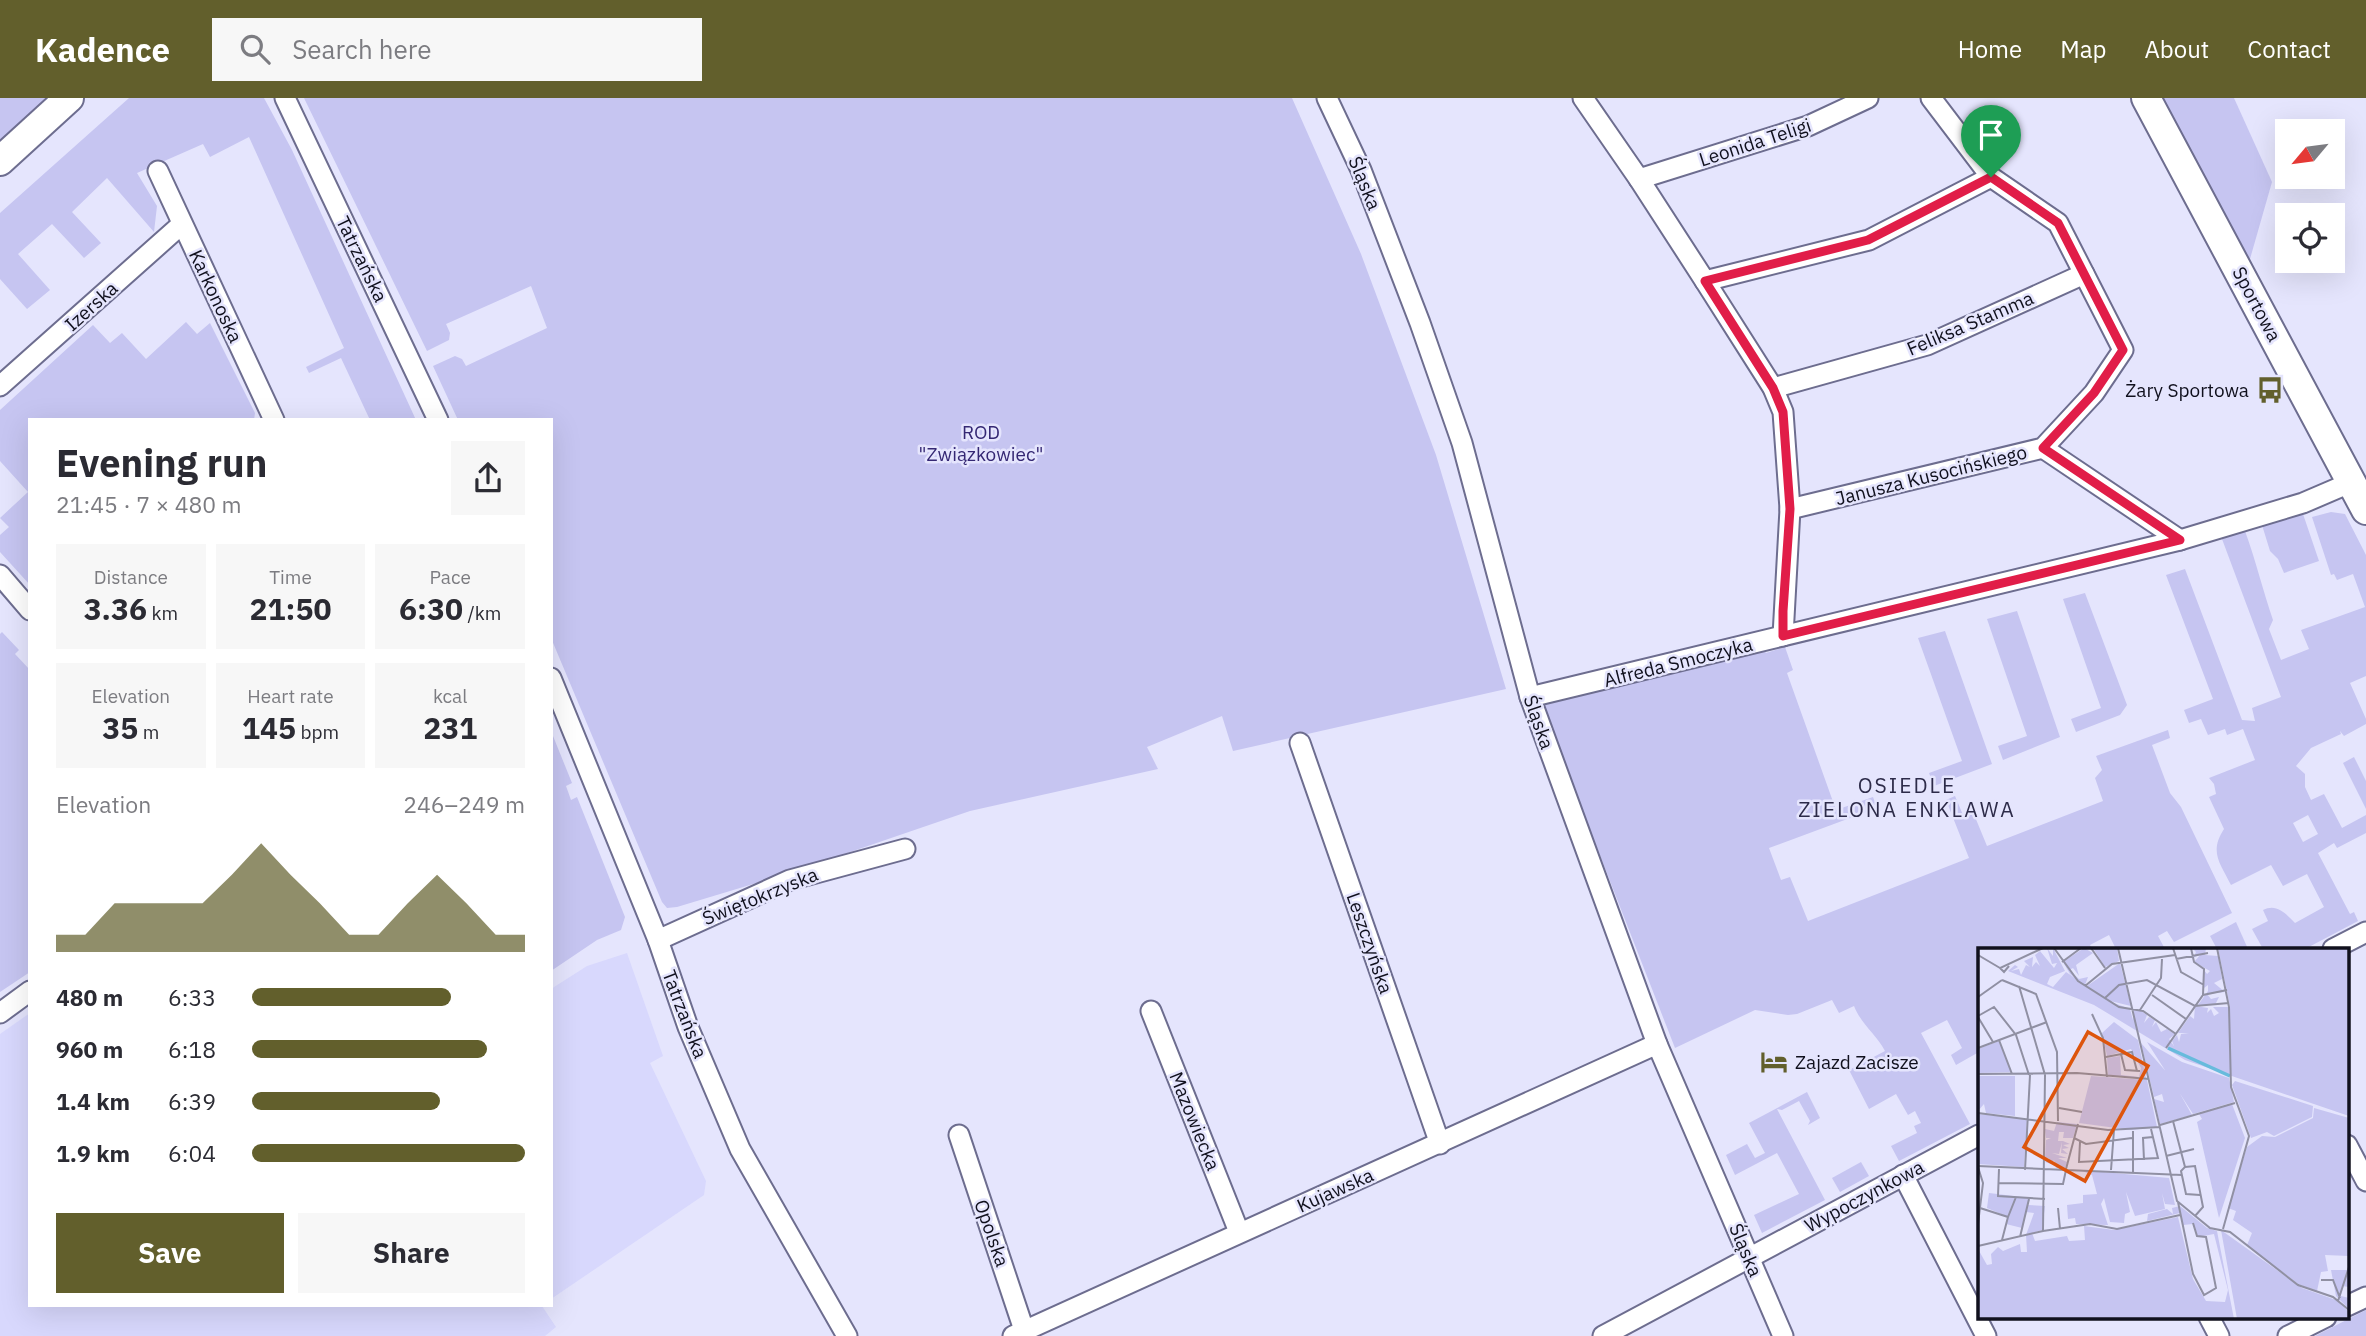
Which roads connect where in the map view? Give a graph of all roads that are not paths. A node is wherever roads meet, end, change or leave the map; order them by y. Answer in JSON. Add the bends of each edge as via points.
{"nodes":[{"id":1,"x":69,"y":98,"type":"edge"},
{"id":2,"x":285,"y":98,"type":"edge"},
{"id":3,"x":1327,"y":98,"type":"edge"},
{"id":4,"x":1583,"y":98,"type":"edge"},
{"id":5,"x":1868,"y":98,"type":"edge"},
{"id":6,"x":1931,"y":98,"type":"edge"},
{"id":7,"x":2146,"y":98,"type":"edge"},
{"id":8,"x":0,"y":161,"type":"edge"},
{"id":9,"x":158,"y":171,"type":"dead end"},
{"id":10,"x":1991,"y":177,"type":"junction"},
{"id":11,"x":1639,"y":179,"type":"junction"},
{"id":12,"x":182,"y":224,"type":"junction"},
{"id":13,"x":2084,"y":274,"type":"junction"},
{"id":14,"x":1705,"y":281,"type":"junction"},
{"id":15,"x":0,"y":386,"type":"edge"},
{"id":16,"x":1773,"y":388,"type":"junction"},
{"id":17,"x":273,"y":418,"type":"edge"},
{"id":18,"x":437,"y":418,"type":"edge"},
{"id":19,"x":2043,"y":448,"type":"junction"},
{"id":20,"x":2360,"y":493,"type":"edge"},
{"id":21,"x":1790,"y":509,"type":"junction"},
{"id":22,"x":2180,"y":540,"type":"junction"},
{"id":23,"x":0,"y":575,"type":"edge"},
{"id":24,"x":28,"y":608,"type":"edge"},
{"id":25,"x":1783,"y":636,"type":"junction"},
{"id":26,"x":553,"y":683,"type":"edge"},
{"id":27,"x":1530,"y":697,"type":"junction"},
{"id":28,"x":1300,"y":743,"type":"dead end"},
{"id":29,"x":905,"y":849,"type":"dead end"},
{"id":30,"x":2366,"y":932,"type":"edge"},
{"id":31,"x":658,"y":940,"type":"junction"},
{"id":32,"x":2335,"y":948,"type":"edge"},
{"id":33,"x":28,"y":992,"type":"edge"},
{"id":34,"x":1152,"y":1011,"type":"dead end"},
{"id":35,"x":0,"y":1013,"type":"edge"},
{"id":36,"x":1657,"y":1044,"type":"junction"},
{"id":37,"x":959,"y":1135,"type":"dead end"},
{"id":38,"x":1978,"y":1136,"type":"edge"},
{"id":39,"x":1440,"y":1143,"type":"junction"},
{"id":40,"x":2348,"y":1147,"type":"edge"},
{"id":41,"x":1903,"y":1175,"type":"junction"},
{"id":42,"x":2366,"y":1181,"type":"edge"},
{"id":43,"x":1239,"y":1232,"type":"junction"},
{"id":44,"x":1749,"y":1256,"type":"junction"},
{"id":45,"x":2366,"y":1297,"type":"edge"},
{"id":46,"x":2348,"y":1306,"type":"edge"},
{"id":47,"x":2210,"y":1318,"type":"edge"},
{"id":48,"x":2324,"y":1318,"type":"edge"},
{"id":49,"x":1019,"y":1333,"type":"edge"},
{"id":50,"x":847,"y":1336,"type":"edge"},
{"id":51,"x":1603,"y":1336,"type":"edge"},
{"id":52,"x":1783,"y":1336,"type":"edge"},
{"id":53,"x":1986,"y":1336,"type":"edge"},
{"id":54,"x":2220,"y":1336,"type":"edge"},
{"id":55,"x":2288,"y":1336,"type":"edge"}],
"edges":[{"from":1,"to":8,"type":"street"},
{"from":2,"to":18,"type":"street","name":"Tatrzańska"},
{"from":3,"to":27,"type":"street","name":"Śląska","via":[[1362,170],[1462,443]]},
{"from":4,"to":11,"type":"street"},
{"from":5,"to":11,"type":"street","name":"Leonida Teligi","via":[[1808,126]]},
{"from":6,"to":10,"type":"street","name":"Janusza Kusocińskiego"},
{"from":7,"to":20,"type":"street","name":"Sportowa"},
{"from":9,"to":12,"type":"street","name":"Karkonoska"},
{"from":10,"to":13,"type":"street","name":"Janusza Kusocińskiego","via":[[2058,223]]},
{"from":10,"to":14,"type":"street","via":[[1868,240]]},
{"from":11,"to":14,"type":"street"},
{"from":12,"to":15,"type":"street","name":"Izerska"},
{"from":12,"to":17,"type":"street","name":"Karkonoska"},
{"from":13,"to":16,"type":"street","name":"Feliksa Stamma","via":[[1927,345]]},
{"from":13,"to":19,"type":"street","name":"Janusza Kusocińskiego","via":[[2123,350],[2094,393]]},
{"from":14,"to":16,"type":"street"},
{"from":16,"to":21,"type":"street","via":[[1783,412]]},
{"from":19,"to":21,"type":"street","name":"Janusza Kusocińskiego"},
{"from":19,"to":22,"type":"street"},
{"from":20,"to":22,"type":"street","name":"Alfreda Smoczyka","via":[[2302,503]]},
{"from":21,"to":25,"type":"street"},
{"from":22,"to":25,"type":"street","name":"Alfreda Smoczyka"},
{"from":23,"to":24,"type":"street"},
{"from":25,"to":27,"type":"street","name":"Alfreda Smoczyka"},
{"from":26,"to":31,"type":"street","name":"Tatrzańska"},
{"from":27,"to":36,"type":"street","name":"Śląska"},
{"from":28,"to":39,"type":"street","name":"Leszczyńska"},
{"from":29,"to":31,"type":"street","name":"Świętokrzyska","via":[[790,880]]},
{"from":30,"to":32,"type":"street"},
{"from":31,"to":50,"type":"street","name":"Tatrzańska","via":[[688,1027],[740,1149]]},
{"from":33,"to":35,"type":"street"},
{"from":34,"to":43,"type":"street","name":"Mazowiecka"},
{"from":36,"to":39,"type":"street","name":"Kujawska"},
{"from":36,"to":44,"type":"street","name":"Śląska"},
{"from":37,"to":49,"type":"street","name":"Opolska"},
{"from":38,"to":41,"type":"street","name":"Wypoczynkowa"},
{"from":39,"to":43,"type":"street","name":"Kujawska"},
{"from":40,"to":42,"type":"street"},
{"from":41,"to":44,"type":"street","name":"Wypoczynkowa"},
{"from":41,"to":53,"type":"street"},
{"from":43,"to":49,"type":"street","name":"Kujawska"},
{"from":44,"to":51,"type":"street","name":"Wypoczynkowa"},
{"from":44,"to":52,"type":"street","name":"Śląska"},
{"from":45,"to":46,"type":"street"},
{"from":47,"to":54,"type":"street"},
{"from":48,"to":55,"type":"street"}]}
